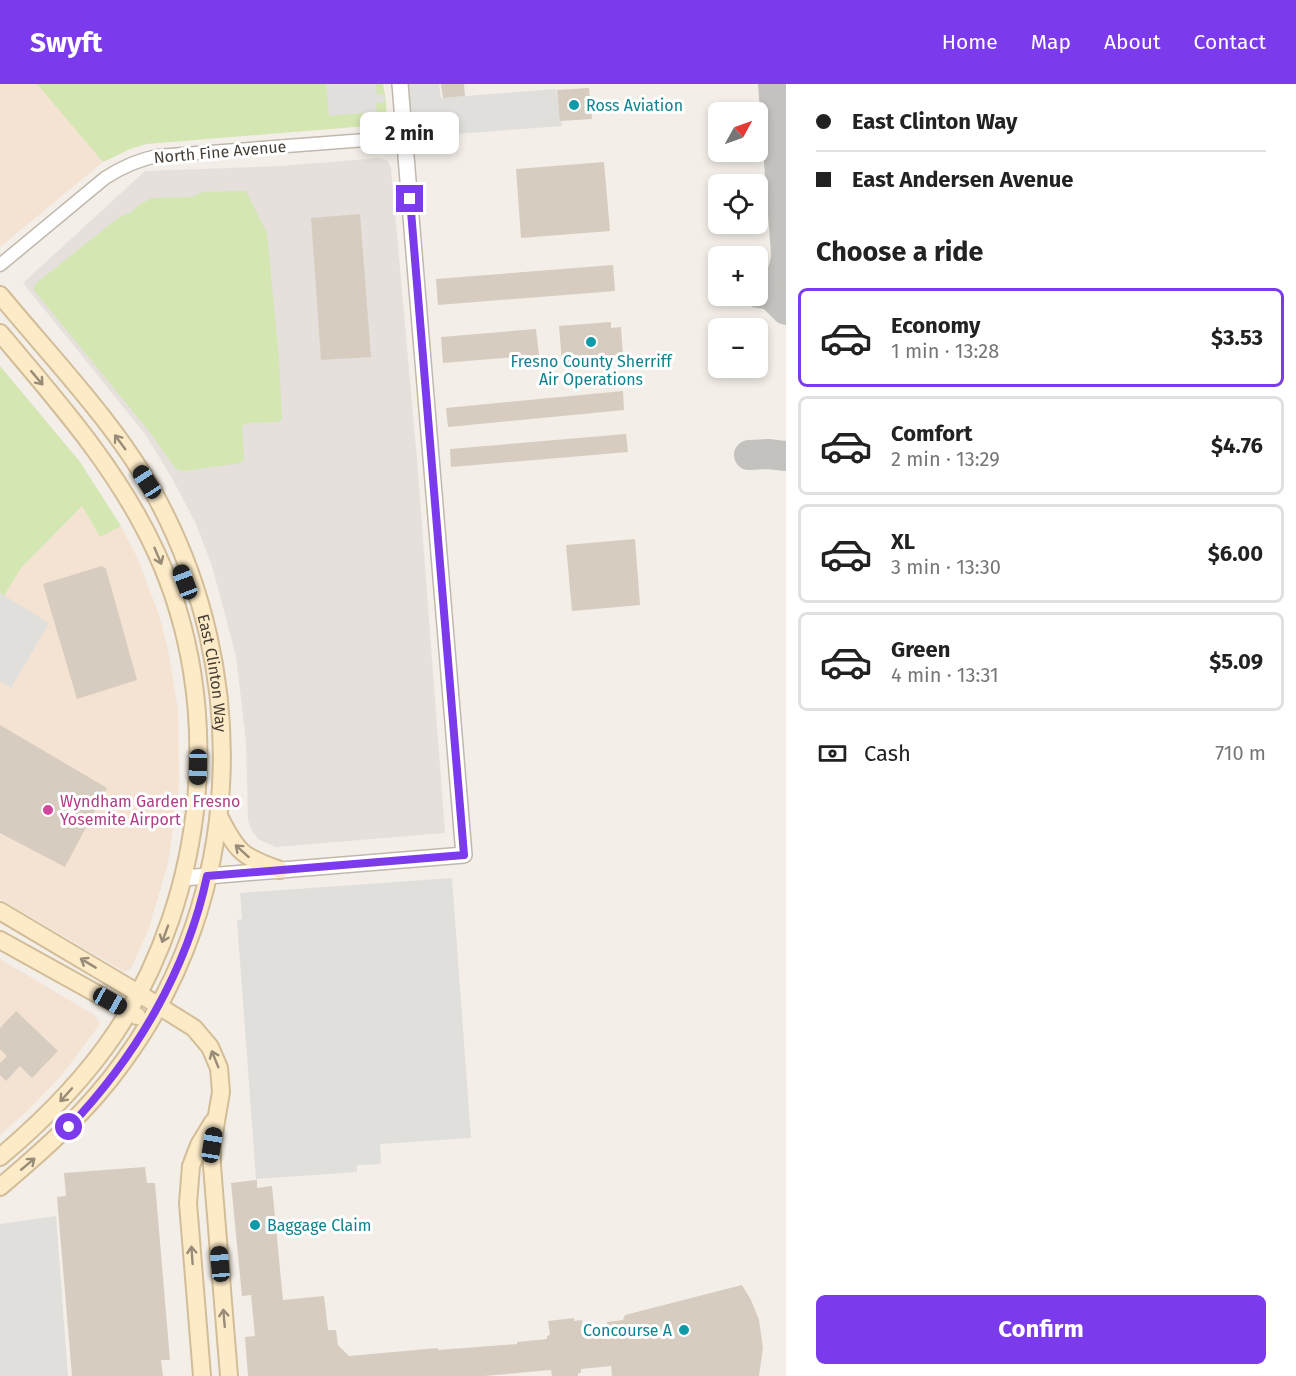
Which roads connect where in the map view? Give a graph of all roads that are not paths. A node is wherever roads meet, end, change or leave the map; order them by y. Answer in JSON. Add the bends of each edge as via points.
{"nodes":[{"id":1,"x":400,"y":84,"type":"edge"},
{"id":2,"x":405,"y":137,"type":"junction"},
{"id":3,"x":0,"y":265,"type":"edge"},
{"id":4,"x":0,"y":295,"type":"edge"},
{"id":5,"x":0,"y":333,"type":"edge"},
{"id":6,"x":143,"y":525,"type":"junction"},
{"id":7,"x":208,"y":633,"type":"junction"},
{"id":8,"x":219,"y":815,"type":"junction"},
{"id":9,"x":280,"y":870,"type":"junction"},
{"id":10,"x":207,"y":876,"type":"junction"},
{"id":11,"x":183,"y":878,"type":"junction"},
{"id":12,"x":0,"y":911,"type":"edge"},
{"id":13,"x":0,"y":940,"type":"edge"},
{"id":14,"x":138,"y":993,"type":"junction"},
{"id":15,"x":158,"y":1005,"type":"junction"},
{"id":16,"x":128,"y":1011,"type":"junction"},
{"id":17,"x":148,"y":1023,"type":"junction"},
{"id":18,"x":217,"y":1116,"type":"junction"},
{"id":19,"x":0,"y":1157,"type":"edge"},
{"id":20,"x":0,"y":1187,"type":"edge"},
{"id":21,"x":202,"y":1376,"type":"edge"},
{"id":22,"x":229,"y":1376,"type":"edge"}],
"edges":[{"from":1,"to":2,"type":"street"},
{"from":2,"to":3,"type":"street","name":"North Fine Avenue","via":[[140,159],[105,178]]},
{"from":2,"to":9,"type":"street","via":[[464,855]]},
{"from":7,"to":4,"type":"main road","name":"East Clinton Way","one_way":true,"via":[[182,550],[147,482],[104,421]]},
{"from":5,"to":6,"type":"main road","name":"East Clinton Way","one_way":true,"via":[[110,469]]},
{"from":6,"to":7,"type":"main road","via":[[158,531],[170,546]]},
{"from":6,"to":11,"type":"main road","name":"East Clinton Way","one_way":true,"via":[[178,612],[194,691],[197,792]]},
{"from":7,"to":8,"type":"main road","name":"East Clinton Way","via":[[221,721]]},
{"from":9,"to":8,"type":"main road","one_way":true,"via":[[254,861],[238,849]]},
{"from":8,"to":10,"type":"main road","name":"East Clinton Way"},
{"from":9,"to":10,"type":"street"},
{"from":10,"to":11,"type":"street"},
{"from":10,"to":15,"type":"main road","name":"East Clinton Way","via":[[184,951]]},
{"from":11,"to":14,"type":"main road","name":"East Clinton Way","one_way":true,"via":[[162,944]]},
{"from":14,"to":12,"type":"main road","one_way":true},
{"from":13,"to":16,"type":"main road"},
{"from":14,"to":15,"type":"main road"},
{"from":14,"to":16,"type":"main road","name":"East Clinton Way"},
{"from":15,"to":17,"type":"main road","name":"East Clinton Way"},
{"from":18,"to":15,"type":"main road","one_way":true,"via":[[219,1068],[210,1047],[194,1028]]},
{"from":16,"to":17,"type":"main road"},
{"from":16,"to":19,"type":"main road","name":"East Clinton Way","one_way":true,"via":[[98,1057],[66,1095]]},
{"from":20,"to":17,"type":"main road","name":"East Clinton Way","one_way":true,"via":[[79,1116],[115,1074]]},
{"from":21,"to":18,"type":"main road","one_way":true,"via":[[189,1176],[199,1145]]},
{"from":22,"to":18,"type":"main road","one_way":true,"via":[[212,1166]]}]}
